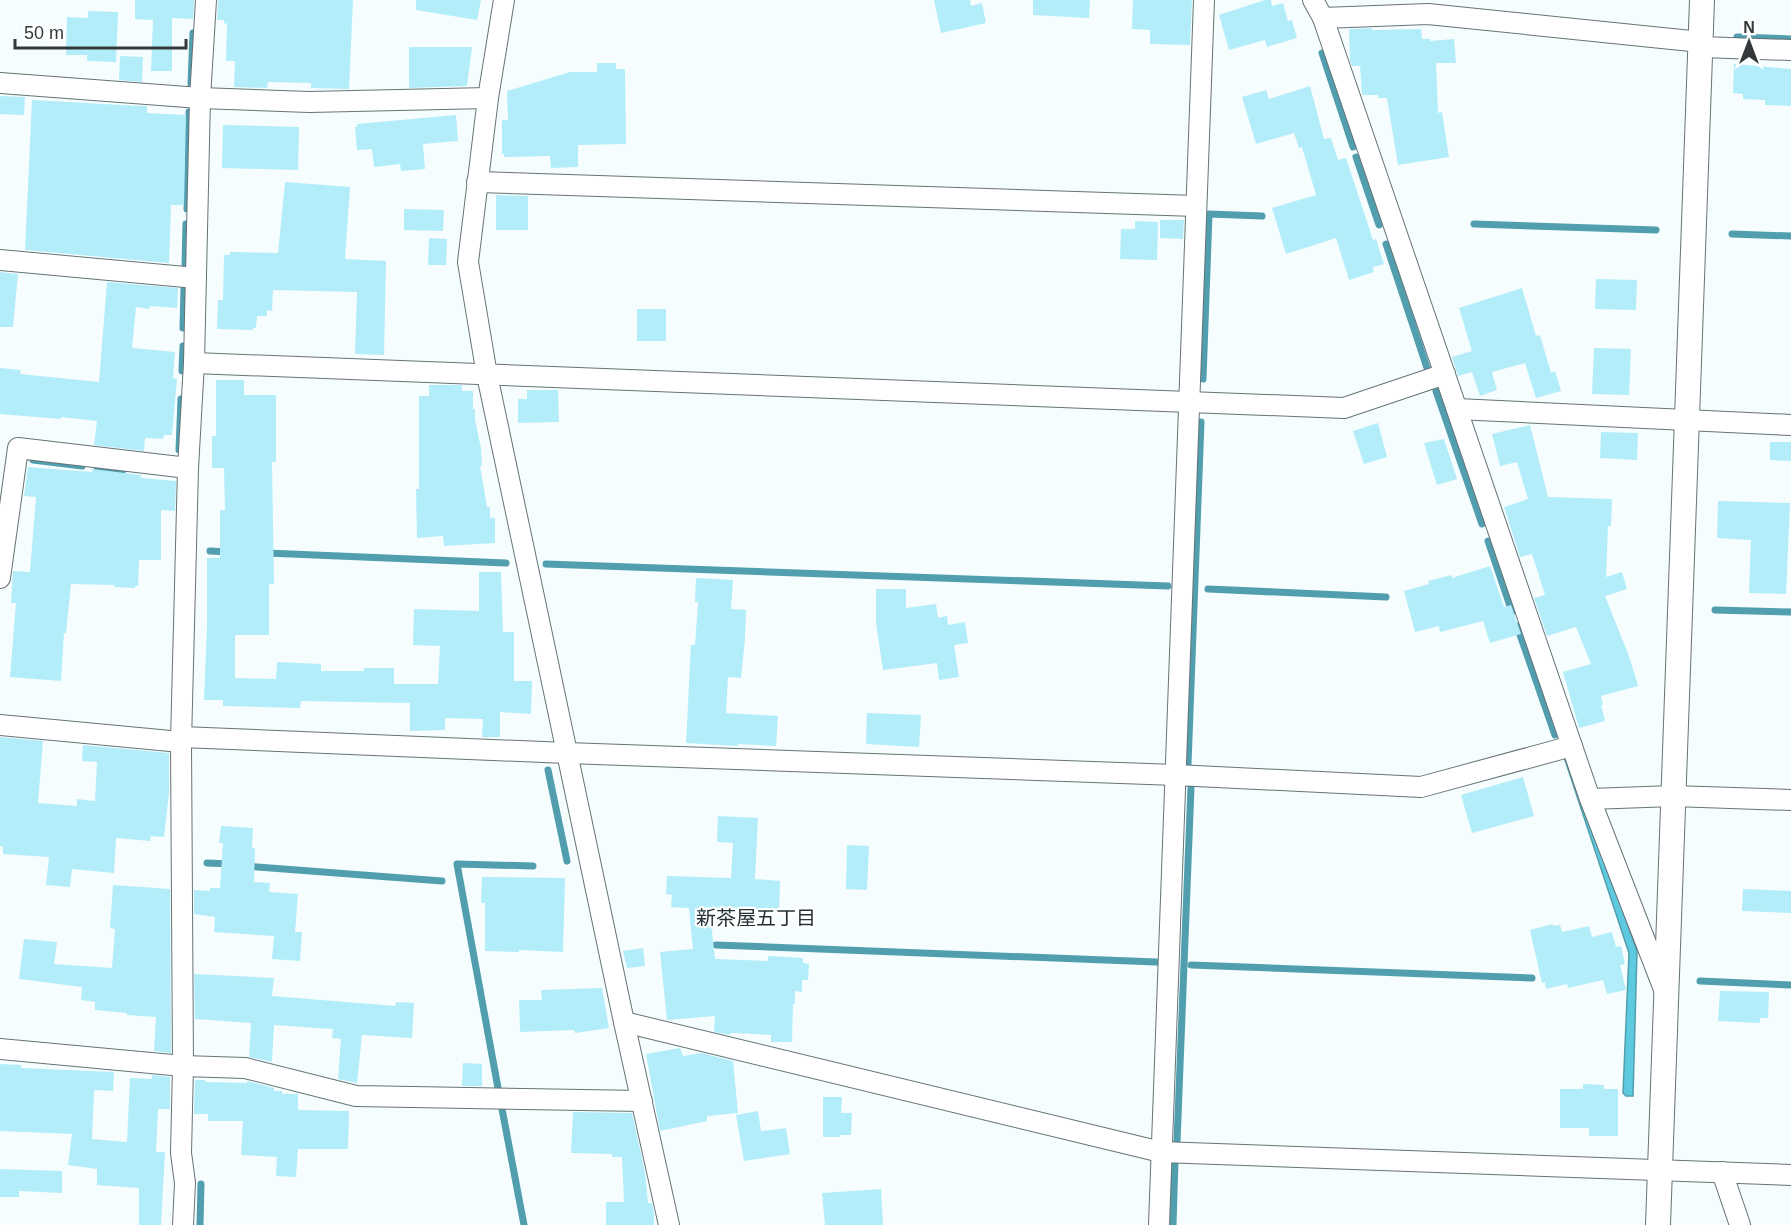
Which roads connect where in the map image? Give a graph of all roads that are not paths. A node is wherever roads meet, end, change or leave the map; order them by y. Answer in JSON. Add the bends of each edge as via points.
{"nodes":[{"id":1,"x":206,"y":0,"type":"edge"},
{"id":2,"x":504,"y":0,"type":"edge"},
{"id":3,"x":1204,"y":0,"type":"edge"},
{"id":4,"x":1313,"y":0,"type":"edge"},
{"id":5,"x":1702,"y":0,"type":"edge"},
{"id":6,"x":1323,"y":18,"type":"junction"},
{"id":7,"x":1701,"y":44,"type":"junction"},
{"id":8,"x":1791,"y":50,"type":"edge"},
{"id":9,"x":0,"y":83,"type":"edge"},
{"id":10,"x":200,"y":98,"type":"junction"},
{"id":11,"x":488,"y":98,"type":"junction"},
{"id":12,"x":477,"y":182,"type":"junction"},
{"id":13,"x":1197,"y":206,"type":"junction"},
{"id":14,"x":0,"y":260,"type":"edge"},
{"id":15,"x":196,"y":278,"type":"junction"},
{"id":16,"x":194,"y":363,"type":"junction"},
{"id":17,"x":1445,"y":374,"type":"junction"},
{"id":18,"x":488,"y":375,"type":"junction"},
{"id":19,"x":1189,"y":402,"type":"junction"},
{"id":20,"x":1457,"y":409,"type":"junction"},
{"id":21,"x":1687,"y":421,"type":"junction"},
{"id":22,"x":1791,"y":425,"type":"edge"},
{"id":23,"x":9,"y":447,"type":"edge"},
{"id":24,"x":189,"y":468,"type":"junction"},
{"id":25,"x":0,"y":578,"type":"edge"},
{"id":26,"x":0,"y":725,"type":"edge"},
{"id":27,"x":181,"y":740,"type":"junction"},
{"id":28,"x":1572,"y":746,"type":"junction"},
{"id":29,"x":567,"y":753,"type":"junction"},
{"id":30,"x":1176,"y":775,"type":"junction"},
{"id":31,"x":1673,"y":796,"type":"junction"},
{"id":32,"x":1590,"y":799,"type":"junction"},
{"id":33,"x":1791,"y":800,"type":"edge"},
{"id":34,"x":1666,"y":995,"type":"junction"},
{"id":35,"x":624,"y":1023,"type":"junction"},
{"id":36,"x":0,"y":1049,"type":"edge"},
{"id":37,"x":183,"y":1065,"type":"junction"},
{"id":38,"x":642,"y":1101,"type":"junction"},
{"id":39,"x":1161,"y":1152,"type":"junction"},
{"id":40,"x":1660,"y":1170,"type":"junction"},
{"id":41,"x":1722,"y":1172,"type":"junction"},
{"id":42,"x":1791,"y":1175,"type":"edge"},
{"id":43,"x":183,"y":1225,"type":"edge"},
{"id":44,"x":669,"y":1225,"type":"edge"},
{"id":45,"x":1159,"y":1225,"type":"edge"},
{"id":46,"x":1658,"y":1225,"type":"edge"},
{"id":47,"x":1740,"y":1225,"type":"edge"}],
"edges":[{"from":1,"to":10,"type":"street"},
{"from":2,"to":11,"type":"street"},
{"from":3,"to":13,"type":"street"},
{"from":4,"to":6,"type":"street"},
{"from":5,"to":7,"type":"street"},
{"from":6,"to":7,"type":"street","via":[[1428,14]]},
{"from":6,"to":17,"type":"street"},
{"from":7,"to":8,"type":"street"},
{"from":7,"to":21,"type":"street"},
{"from":9,"to":10,"type":"street"},
{"from":10,"to":11,"type":"street","via":[[309,102]]},
{"from":10,"to":15,"type":"street"},
{"from":11,"to":12,"type":"street"},
{"from":12,"to":13,"type":"street"},
{"from":12,"to":18,"type":"street","via":[[468,262]]},
{"from":13,"to":19,"type":"street"},
{"from":14,"to":15,"type":"street"},
{"from":15,"to":16,"type":"street"},
{"from":16,"to":18,"type":"street"},
{"from":16,"to":24,"type":"street"},
{"from":17,"to":19,"type":"street","via":[[1344,408]]},
{"from":17,"to":20,"type":"street"},
{"from":18,"to":19,"type":"street"},
{"from":18,"to":29,"type":"street"},
{"from":19,"to":30,"type":"street"},
{"from":20,"to":21,"type":"street"},
{"from":20,"to":28,"type":"street"},
{"from":21,"to":22,"type":"street"},
{"from":21,"to":31,"type":"street"},
{"from":23,"to":24,"type":"street"},
{"from":23,"to":25,"type":"street"},
{"from":24,"to":27,"type":"street"},
{"from":26,"to":27,"type":"street"},
{"from":27,"to":29,"type":"street"},
{"from":27,"to":37,"type":"street"},
{"from":28,"to":30,"type":"street","via":[[1421,787]]},
{"from":28,"to":32,"type":"street"},
{"from":29,"to":30,"type":"street"},
{"from":29,"to":35,"type":"street"},
{"from":30,"to":39,"type":"street"},
{"from":31,"to":32,"type":"street"},
{"from":31,"to":33,"type":"street"},
{"from":31,"to":34,"type":"street"},
{"from":32,"to":34,"type":"street"},
{"from":34,"to":40,"type":"street"},
{"from":35,"to":38,"type":"street"},
{"from":35,"to":39,"type":"street"},
{"from":36,"to":37,"type":"street"},
{"from":37,"to":38,"type":"street","via":[[245,1068],[356,1096]]},
{"from":37,"to":43,"type":"street"},
{"from":38,"to":44,"type":"street"},
{"from":39,"to":40,"type":"street"},
{"from":39,"to":45,"type":"street"},
{"from":40,"to":41,"type":"street"},
{"from":40,"to":46,"type":"street"},
{"from":41,"to":42,"type":"street"},
{"from":41,"to":47,"type":"street"}]}
